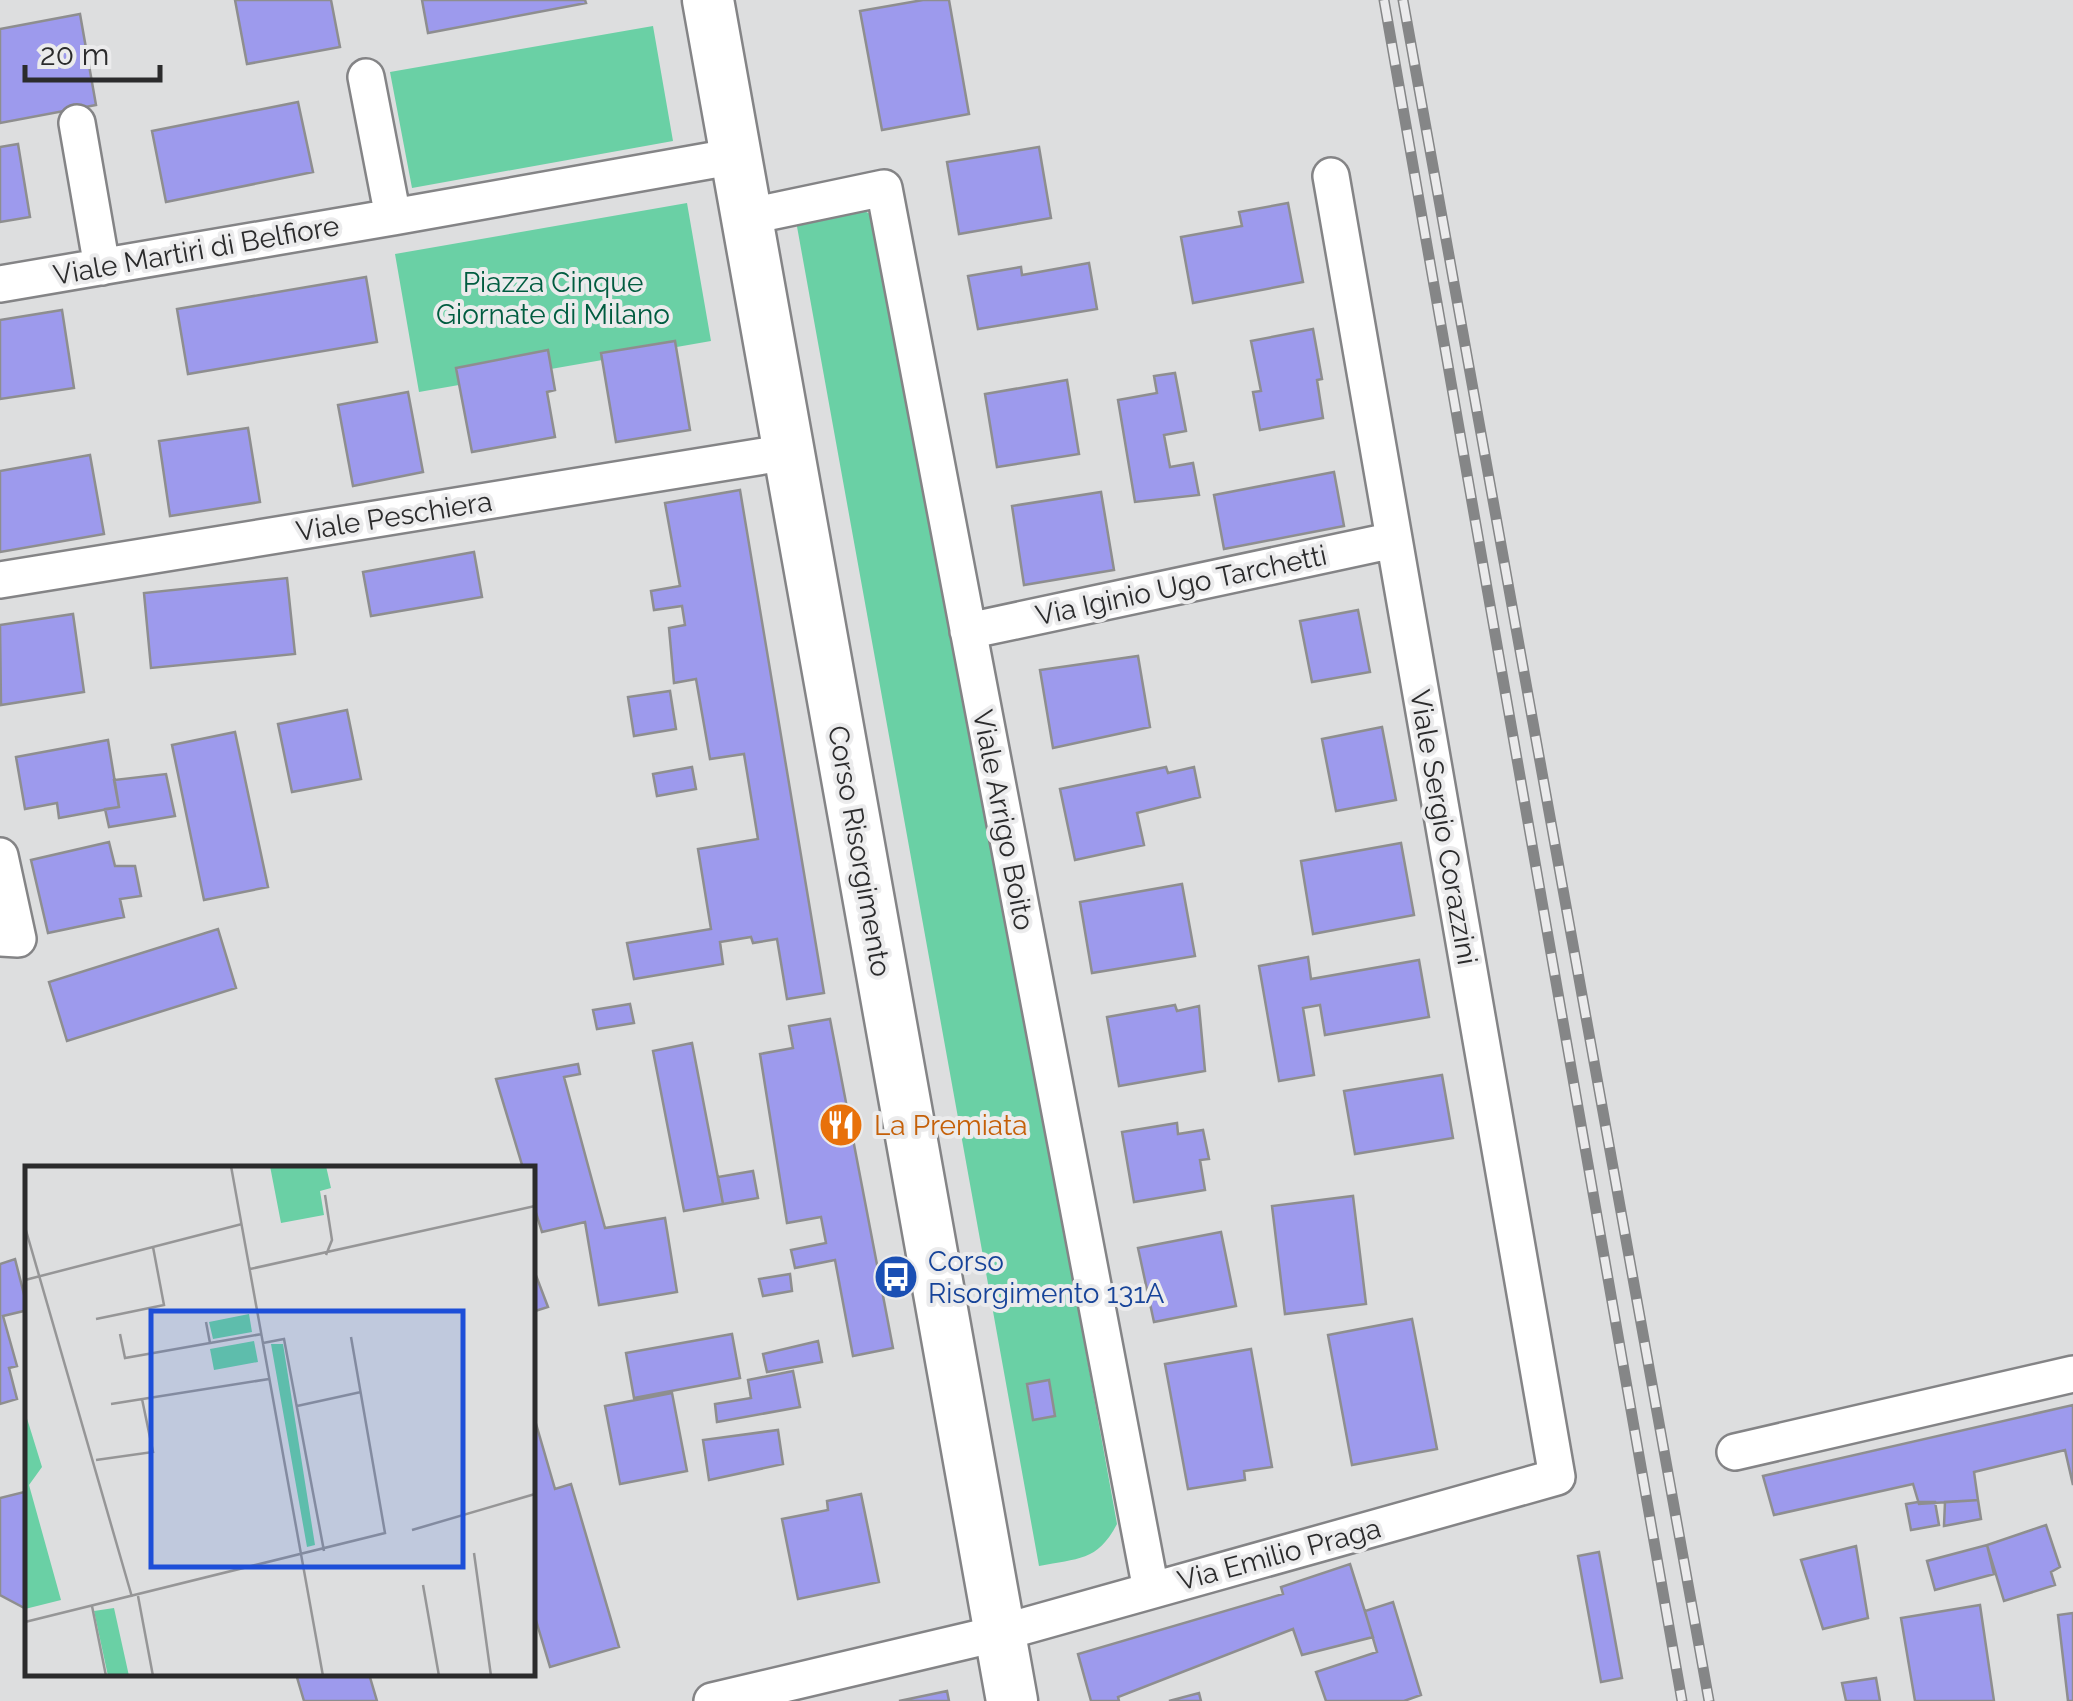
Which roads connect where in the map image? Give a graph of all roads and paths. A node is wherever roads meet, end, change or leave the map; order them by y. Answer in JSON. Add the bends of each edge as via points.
{"nodes":[{"id":1,"x":708,"y":0,"type":"edge"},
{"id":2,"x":366,"y":77,"type":"dead end"},
{"id":3,"x":78,"y":123,"type":"dead end"},
{"id":4,"x":736,"y":156,"type":"junction"},
{"id":5,"x":1332,"y":176,"type":"dead end"},
{"id":6,"x":392,"y":216,"type":"junction"},
{"id":7,"x":746,"y":217,"type":"junction"},
{"id":8,"x":102,"y":267,"type":"junction"},
{"id":9,"x":0,"y":284,"type":"edge"},
{"id":10,"x":788,"y":452,"type":"junction"},
{"id":11,"x":1394,"y":540,"type":"junction"},
{"id":12,"x":0,"y":580,"type":"edge"},
{"id":13,"x":968,"y":630,"type":"junction"},
{"id":14,"x":0,"y":856,"type":"edge"},
{"id":15,"x":0,"y":938,"type":"edge"},
{"id":16,"x":2073,"y":1374,"type":"edge"},
{"id":17,"x":1735,"y":1452,"type":"dead end"},
{"id":18,"x":1557,"y":1477,"type":"joint"},
{"id":19,"x":1150,"y":1590,"type":"junction"},
{"id":20,"x":1000,"y":1633,"type":"junction"},
{"id":21,"x":712,"y":1701,"type":"edge"},
{"id":22,"x":1012,"y":1701,"type":"edge"}],
"edges":[{"from":1,"to":4,"type":"main road","name":"Corso Risorgimento"},
{"from":2,"to":6,"type":"street"},
{"from":3,"to":8,"type":"street"},
{"from":4,"to":6,"type":"street"},
{"from":4,"to":7,"type":"main road","name":"Corso Risorgimento"},
{"from":5,"to":11,"type":"street","name":"Viale Sergio Corazzini"},
{"from":6,"to":8,"type":"street","name":"Viale Martiri di Belfiore"},
{"from":7,"to":10,"type":"main road","name":"Corso Risorgimento"},
{"from":7,"to":13,"type":"street","name":"Viale Arrigo Boito","via":[[884,188]]},
{"from":8,"to":9,"type":"street","name":"Viale Martiri di Belfiore"},
{"from":10,"to":12,"type":"street","name":"Viale Peschiera"},
{"from":10,"to":20,"type":"main road","name":"Corso Risorgimento"},
{"from":11,"to":13,"type":"street","name":"Via Iginio Ugo Tarchetti"},
{"from":11,"to":18,"type":"street","name":"Viale Sergio Corazzini"},
{"from":13,"to":19,"type":"street","name":"Viale Arrigo Boito"},
{"from":14,"to":15,"type":"street","via":[[18,939]]},
{"from":16,"to":17,"type":"street"},
{"from":18,"to":19,"type":"street","name":"Via Emilio Praga"},
{"from":19,"to":20,"type":"street","name":"Via Emilio Praga"},
{"from":20,"to":21,"type":"street","name":"Via Emilio Praga"},
{"from":20,"to":22,"type":"main road","name":"Corso Risorgimento"}]}
